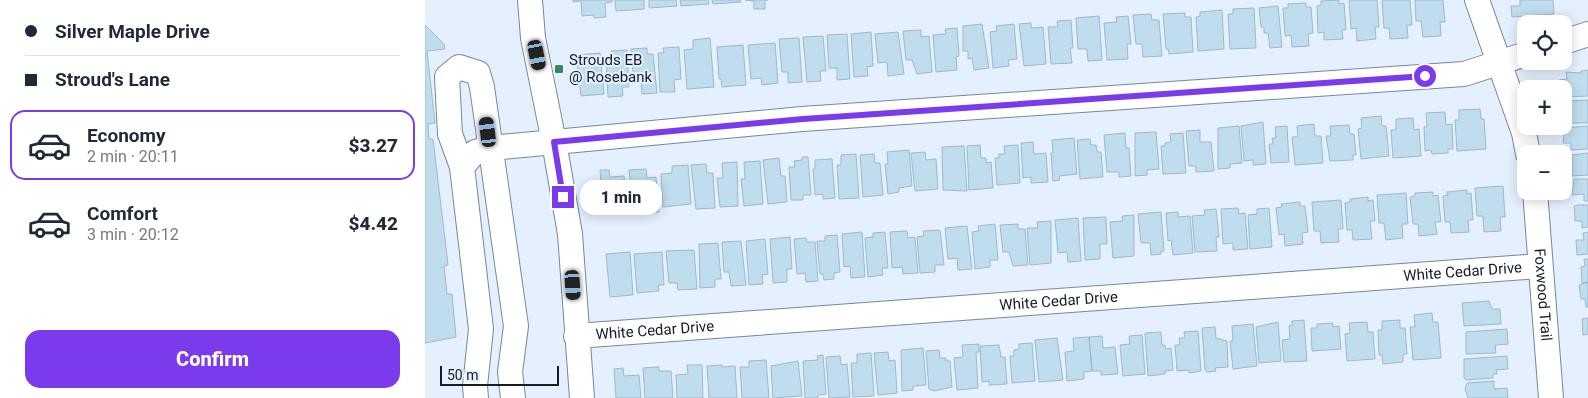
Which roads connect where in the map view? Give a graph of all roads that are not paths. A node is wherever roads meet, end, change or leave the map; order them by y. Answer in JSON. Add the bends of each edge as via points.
{"nodes":[{"id":1,"x":530,"y":0,"type":"edge"},
{"id":2,"x":1477,"y":0,"type":"edge"},
{"id":3,"x":1588,"y":34,"type":"edge"},
{"id":4,"x":1572,"y":39,"type":"edge"},
{"id":5,"x":1517,"y":57,"type":"edge"},
{"id":6,"x":1499,"y":64,"type":"junction"},
{"id":7,"x":554,"y":142,"type":"junction"},
{"id":8,"x":1526,"y":145,"type":"edge"},
{"id":9,"x":490,"y":148,"type":"junction"},
{"id":10,"x":462,"y":167,"type":"junction"},
{"id":11,"x":1536,"y":200,"type":"edge"},
{"id":12,"x":1540,"y":266,"type":"junction"},
{"id":13,"x":577,"y":336,"type":"junction"},
{"id":14,"x":476,"y":398,"type":"edge"},
{"id":15,"x":513,"y":398,"type":"edge"},
{"id":16,"x":582,"y":398,"type":"edge"},
{"id":17,"x":1551,"y":398,"type":"edge"}],
"edges":[{"from":1,"to":7,"type":"street","via":[[533,38]]},
{"from":2,"to":6,"type":"street"},
{"from":3,"to":4,"type":"street"},
{"from":5,"to":6,"type":"street"},
{"from":6,"to":7,"type":"street","via":[[1463,74],[812,118]]},
{"from":6,"to":8,"type":"street"},
{"from":7,"to":9,"type":"street"},
{"from":7,"to":13,"type":"street","via":[[570,234]]},
{"from":9,"to":10,"type":"street","via":[[475,152]]},
{"from":9,"to":10,"type":"street","via":[[478,73],[459,68],[447,77],[450,134]]},
{"from":9,"to":15,"type":"street","via":[[516,326],[510,372]]},
{"from":10,"to":14,"type":"street","via":[[481,330]]},
{"from":11,"to":12,"type":"street","name":"Foxwood Trail"},
{"from":12,"to":13,"type":"street","name":"White Cedar Drive"},
{"from":12,"to":17,"type":"street","name":"Foxwood Trail"},
{"from":13,"to":16,"type":"street"}]}
